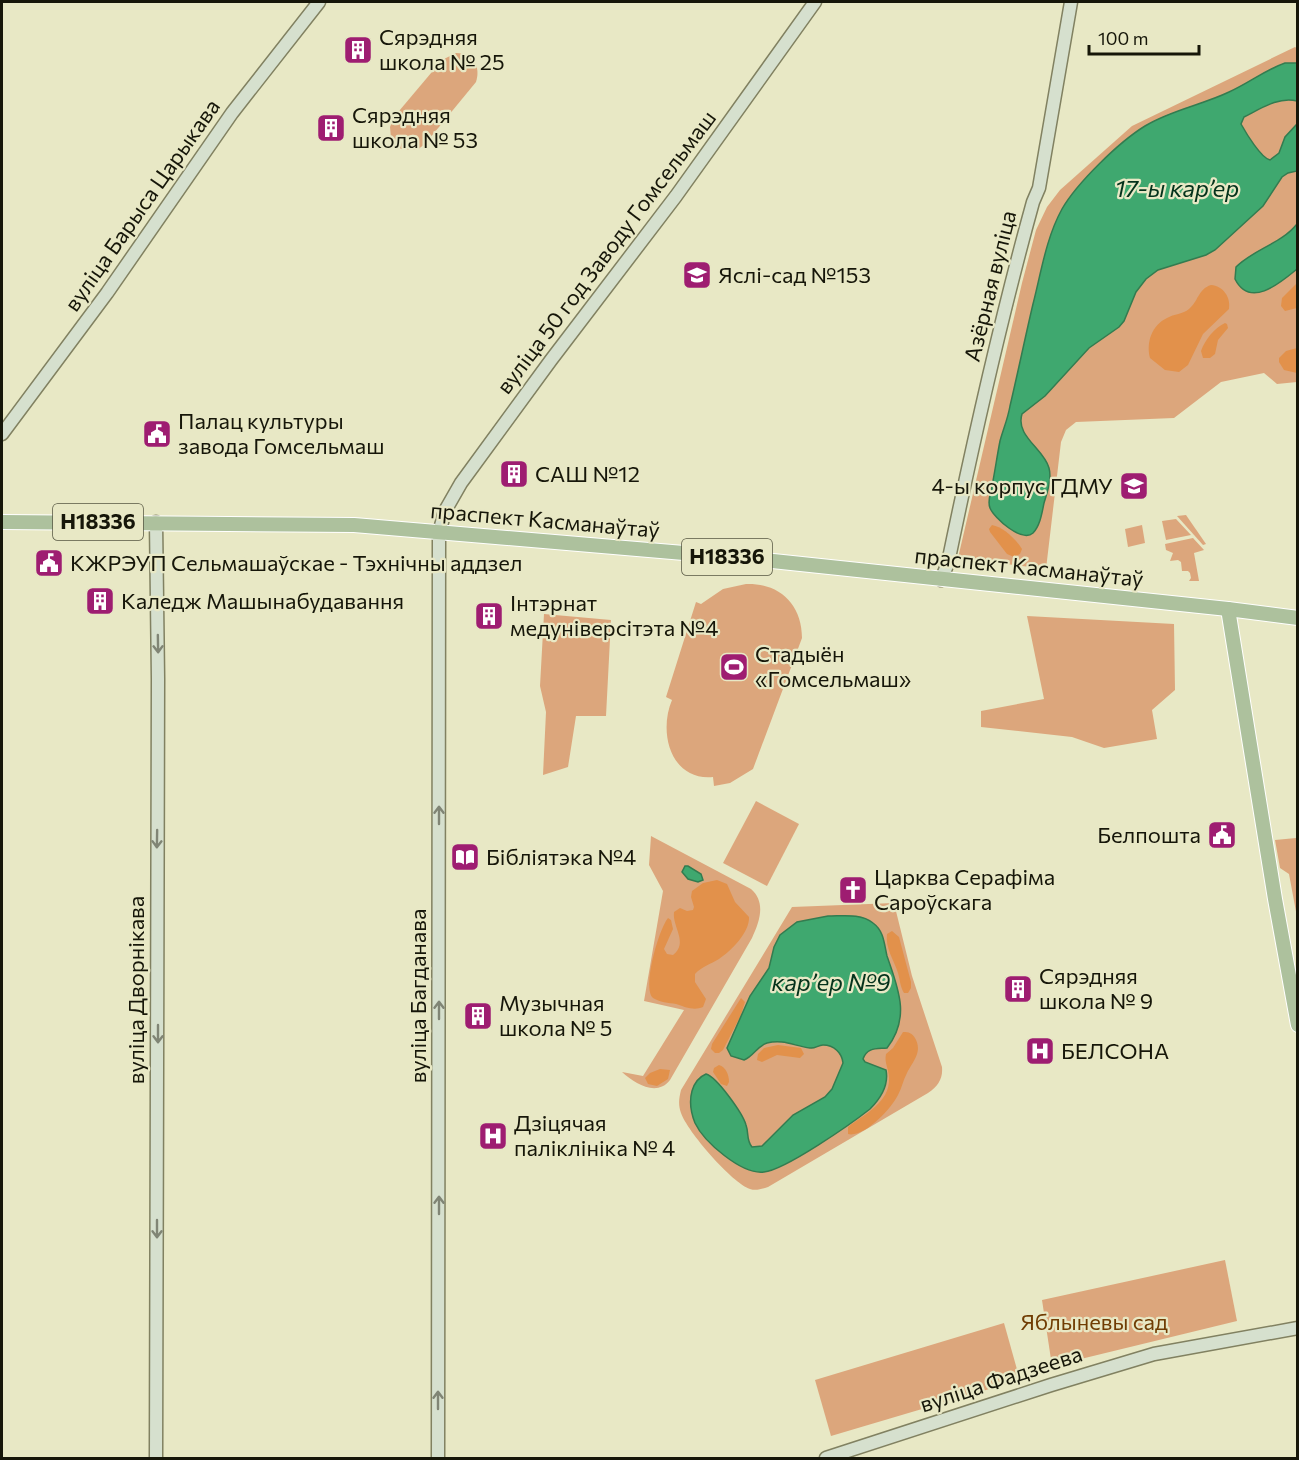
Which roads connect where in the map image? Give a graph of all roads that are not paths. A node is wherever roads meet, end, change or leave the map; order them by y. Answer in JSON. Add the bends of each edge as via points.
{"nodes":[{"id":1,"x":319,"y":2,"type":"edge"},
{"id":2,"x":815,"y":2,"type":"edge"},
{"id":3,"x":1071,"y":2,"type":"edge"},
{"id":4,"x":2,"y":434,"type":"edge"},
{"id":5,"x":2,"y":522,"type":"edge"},
{"id":6,"x":156,"y":522,"type":"junction"},
{"id":7,"x":440,"y":533,"type":"junction"},
{"id":8,"x":941,"y":580,"type":"junction"},
{"id":9,"x":1228,"y":609,"type":"junction"},
{"id":10,"x":1298,"y":618,"type":"edge"},
{"id":11,"x":1298,"y":1025,"type":"edge"},
{"id":12,"x":1298,"y":1328,"type":"edge"},
{"id":13,"x":156,"y":1458,"type":"edge"},
{"id":14,"x":438,"y":1458,"type":"edge"},
{"id":15,"x":826,"y":1458,"type":"edge"}],
"edges":[{"from":1,"to":4,"type":"street","name":"вуліца Барыса Царыкава","via":[[221,128],[107,293]]},
{"from":2,"to":7,"type":"street","name":"вуліца 50 год Заводу Гомсельмаш","via":[[676,196],[461,483],[445,511]]},
{"from":3,"to":8,"type":"street","name":"Азёрная вуліца","via":[[1039,188],[1008,297]]},
{"from":5,"to":6,"type":"main road","name":"праспект Касманаўтаў","number":"Н18336"},
{"from":6,"to":7,"type":"main road","name":"праспект Касманаўтаў","number":"Н18336","via":[[354,525]]},
{"from":6,"to":13,"type":"street","name":"вуліца Дворнікава","one_way":true},
{"from":7,"to":8,"type":"main road","name":"праспект Касманаўтаў","number":"Н18336","via":[[754,559]]},
{"from":14,"to":7,"type":"street","name":"вуліца Багданава","one_way":true},
{"from":8,"to":9,"type":"main road","name":"праспект Касманаўтаў","number":"Н18336"},
{"from":9,"to":10,"type":"main road","name":"праспект Касманаўтаў","number":"Н18336"},
{"from":9,"to":11,"type":"main road"},
{"from":12,"to":15,"type":"street","name":"вуліца Фадзеева","via":[[1154,1354]]}]}
